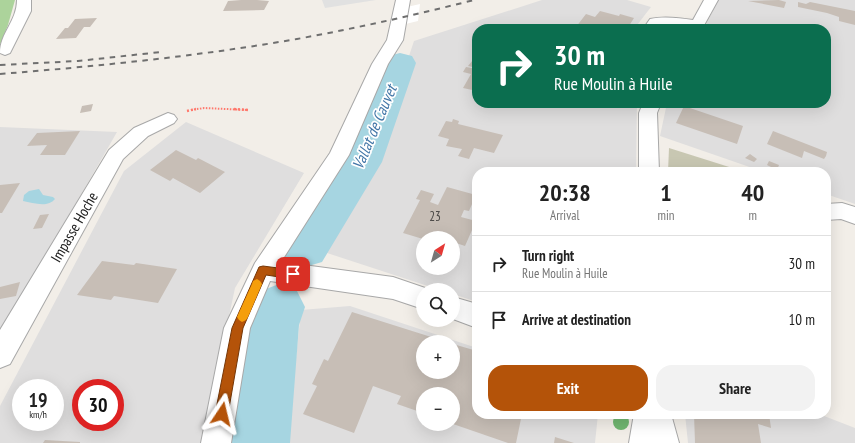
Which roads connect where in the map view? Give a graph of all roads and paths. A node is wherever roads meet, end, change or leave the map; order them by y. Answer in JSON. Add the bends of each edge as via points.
{"nodes":[{"id":1,"x":24,"y":0,"type":"edge"},
{"id":2,"x":402,"y":0,"type":"edge"},
{"id":3,"x":711,"y":0,"type":"edge"},
{"id":4,"x":654,"y":24,"type":"edge"},
{"id":5,"x":684,"y":24,"type":"edge"},
{"id":6,"x":698,"y":24,"type":"edge"},
{"id":7,"x":6,"y":50,"type":"dead end"},
{"id":8,"x":650,"y":108,"type":"edge"},
{"id":9,"x":248,"y":110,"type":"dead end"},
{"id":10,"x":168,"y":119,"type":"joint"},
{"id":11,"x":650,"y":167,"type":"edge"},
{"id":12,"x":831,"y":212,"type":"edge"},
{"id":13,"x":855,"y":216,"type":"edge"},
{"id":14,"x":272,"y":271,"type":"junction"},
{"id":15,"x":416,"y":296,"type":"edge"},
{"id":16,"x":460,"y":310,"type":"edge"},
{"id":17,"x":472,"y":314,"type":"edge"},
{"id":18,"x":0,"y":355,"type":"edge"},
{"id":19,"x":649,"y":419,"type":"edge"},
{"id":20,"x":657,"y":419,"type":"edge"},
{"id":21,"x":216,"y":443,"type":"edge"},
{"id":22,"x":644,"y":443,"type":"edge"},
{"id":23,"x":664,"y":443,"type":"edge"}],
"edges":[{"from":1,"to":7,"type":"street","via":[[24,11]]},
{"from":2,"to":14,"type":"street","via":[[395,40],[380,64],[339,155]]},
{"from":3,"to":6,"type":"street"},
{"from":4,"to":5,"type":"street"},
{"from":8,"to":11,"type":"street"},
{"from":9,"to":10,"type":"path","via":[[204,108],[184,111]]},
{"from":10,"to":18,"type":"street","name":"Impasse Hoche","via":[[141,132],[116,155]]},
{"from":12,"to":13,"type":"street","via":[[842,211]]},
{"from":14,"to":15,"type":"street","via":[[392,288]]},
{"from":14,"to":21,"type":"street","via":[[237,328]]},
{"from":16,"to":17,"type":"street"},
{"from":19,"to":22,"type":"street"},
{"from":20,"to":23,"type":"street"}]}
